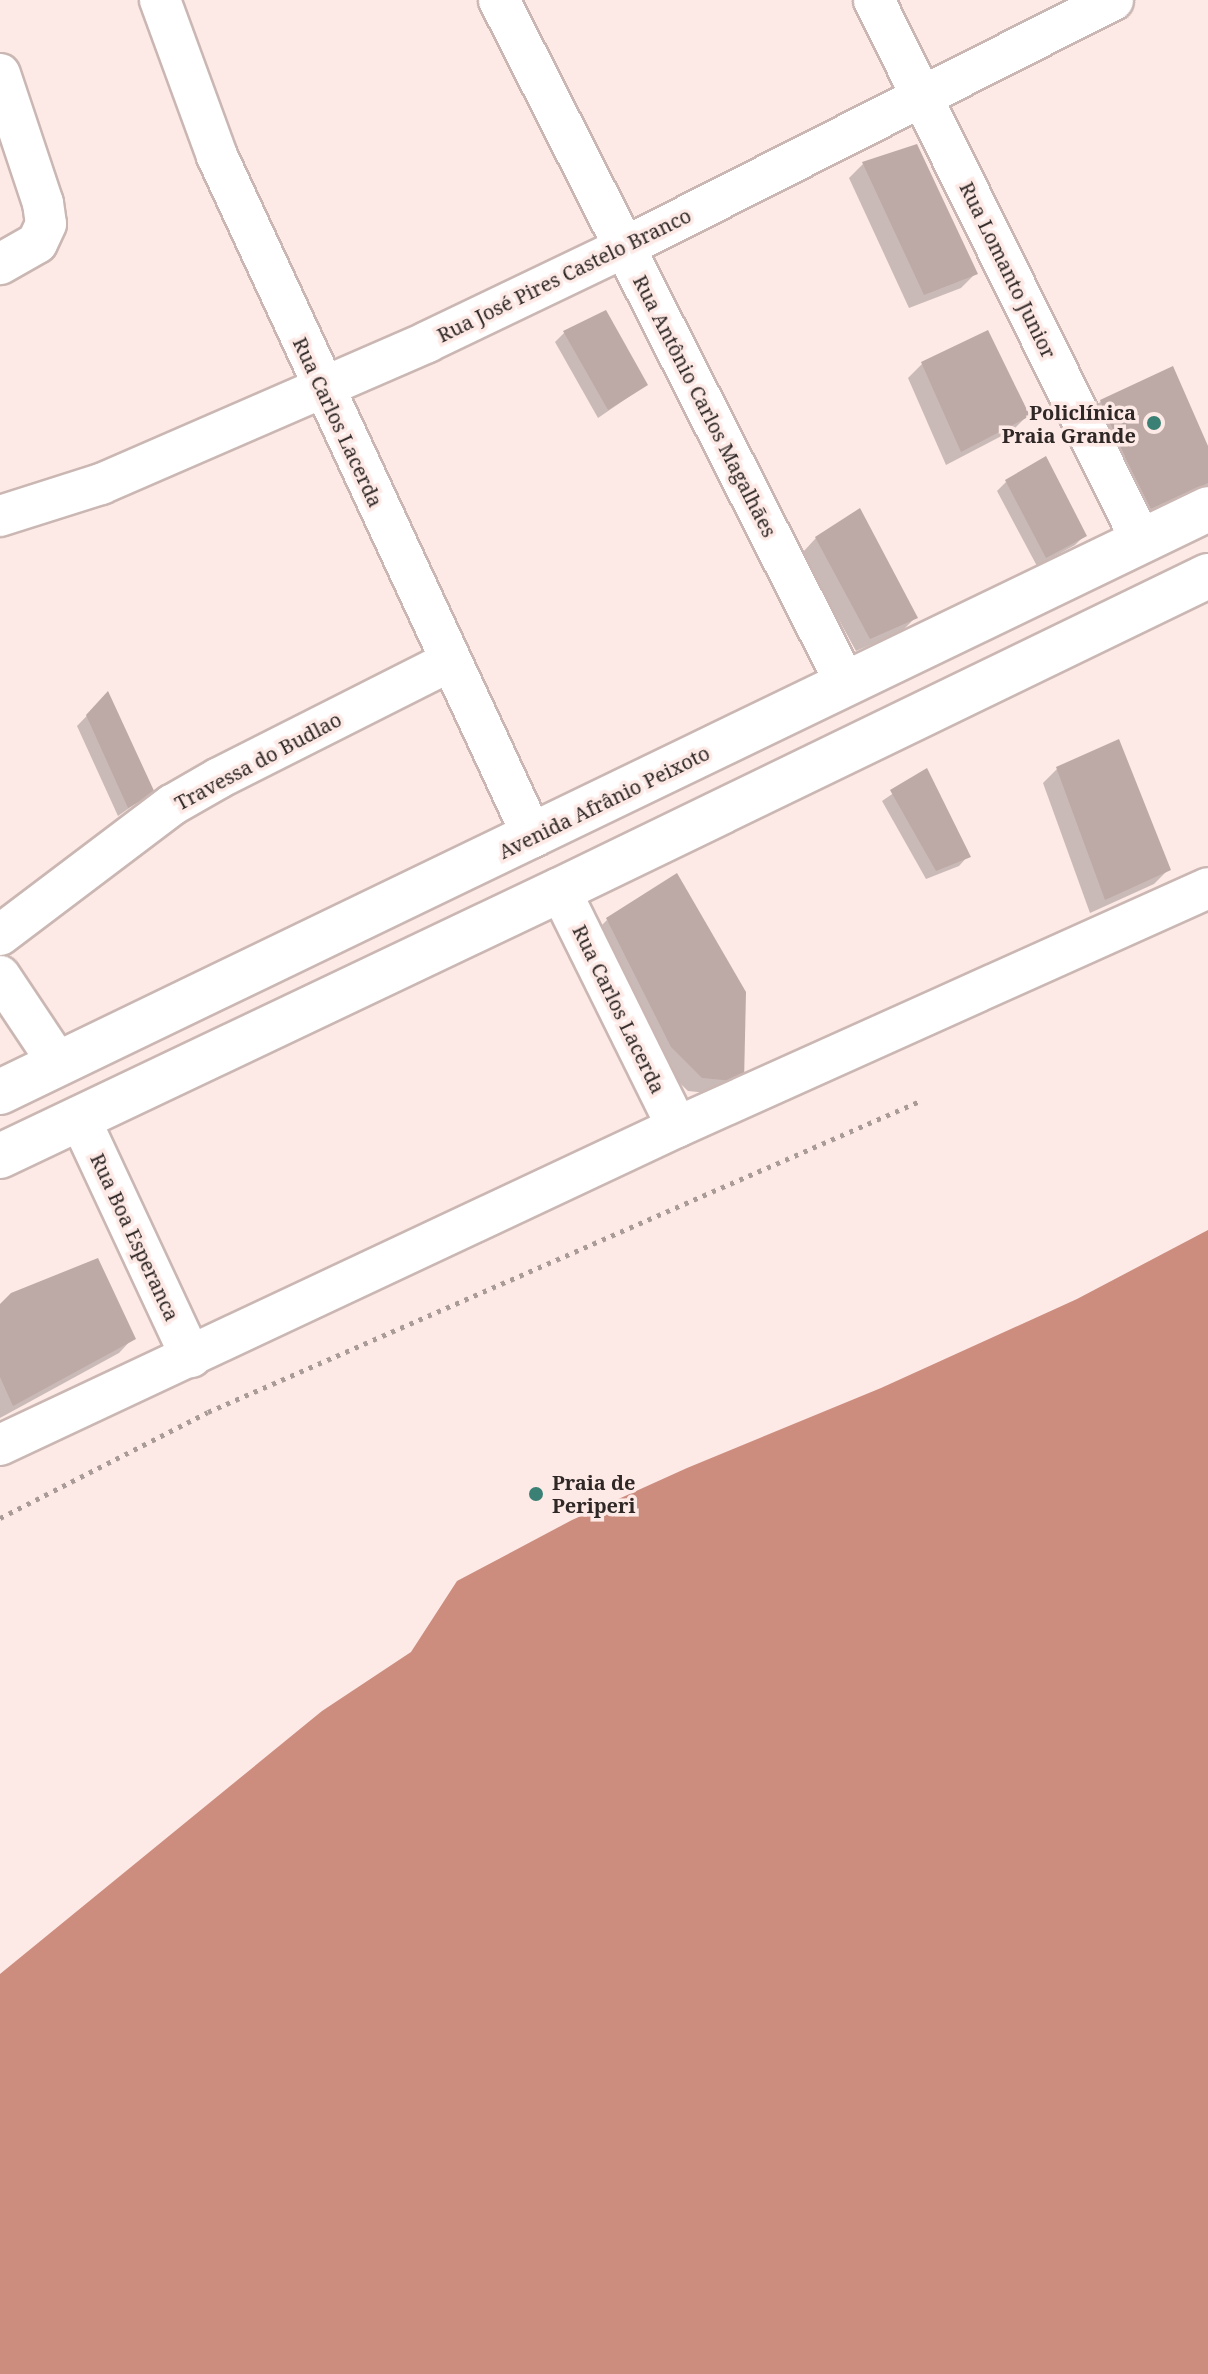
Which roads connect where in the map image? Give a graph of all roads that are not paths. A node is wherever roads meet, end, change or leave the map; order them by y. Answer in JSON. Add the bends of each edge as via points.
{"nodes":[{"id":1,"x":160,"y":0,"type":"edge"},
{"id":2,"x":499,"y":0,"type":"edge"},
{"id":3,"x":874,"y":0,"type":"edge"},
{"id":4,"x":1113,"y":0,"type":"edge"},
{"id":5,"x":0,"y":74,"type":"edge"},
{"id":6,"x":922,"y":96,"type":"junction"},
{"id":7,"x":625,"y":247,"type":"junction"},
{"id":8,"x":0,"y":264,"type":"edge"},
{"id":9,"x":322,"y":387,"type":"junction"},
{"id":10,"x":1208,"y":509,"type":"edge"},
{"id":11,"x":0,"y":516,"type":"edge"},
{"id":12,"x":1142,"y":542,"type":"junction"},
{"id":13,"x":1208,"y":576,"type":"edge"},
{"id":14,"x":449,"y":662,"type":"junction"},
{"id":15,"x":846,"y":684,"type":"junction"},
{"id":16,"x":533,"y":837,"type":"junction"},
{"id":17,"x":1208,"y":888,"type":"edge"},
{"id":18,"x":560,"y":890,"type":"junction"},
{"id":19,"x":0,"y":935,"type":"edge"},
{"id":20,"x":0,"y":976,"type":"edge"},
{"id":21,"x":58,"y":1063,"type":"junction"},
{"id":22,"x":0,"y":1092,"type":"edge"},
{"id":23,"x":79,"y":1117,"type":"junction"},
{"id":24,"x":677,"y":1127,"type":"junction"},
{"id":25,"x":0,"y":1156,"type":"edge"},
{"id":26,"x":191,"y":1357,"type":"junction"},
{"id":27,"x":0,"y":1445,"type":"edge"}],
"edges":[{"from":1,"to":9,"type":"street","name":"Rua Carlos Lacerda","via":[[217,156]]},
{"from":2,"to":7,"type":"street","name":"Rua Antônio Carlos Magalhães"},
{"from":3,"to":6,"type":"street","name":"Rua Lomanto Junior"},
{"from":4,"to":6,"type":"street","name":"Rua José Pires Castelo Branco"},
{"from":5,"to":8,"type":"street","via":[[46,224],[37,243]]},
{"from":6,"to":7,"type":"street","name":"Rua José Pires Castelo Branco"},
{"from":6,"to":12,"type":"street","name":"Rua Lomanto Junior"},
{"from":7,"to":9,"type":"street","name":"Rua José Pires Castelo Branco"},
{"from":7,"to":15,"type":"street","name":"Rua Antônio Carlos Magalhães"},
{"from":9,"to":11,"type":"street","name":"Rua José Pires Castelo Branco","via":[[101,484]]},
{"from":9,"to":14,"type":"street","name":"Rua Carlos Lacerda"},
{"from":10,"to":12,"type":"main road","name":"Avenida Afrânio Peixoto"},
{"from":12,"to":15,"type":"main road","name":"Avenida Afrânio Peixoto"},
{"from":13,"to":18,"type":"main road"},
{"from":14,"to":16,"type":"street","name":"Rua Carlos Lacerda"},
{"from":14,"to":19,"type":"street","name":"Travessa do Budlao","via":[[172,805]]},
{"from":15,"to":16,"type":"main road","name":"Avenida Afrânio Peixoto"},
{"from":16,"to":21,"type":"main road","name":"Avenida Afrânio Peixoto"},
{"from":17,"to":24,"type":"street"},
{"from":18,"to":23,"type":"main road"},
{"from":18,"to":24,"type":"street","name":"Rua Carlos Lacerda"},
{"from":20,"to":21,"type":"street"},
{"from":21,"to":22,"type":"main road","name":"Avenida Afrânio Peixoto"},
{"from":23,"to":25,"type":"main road"},
{"from":23,"to":26,"type":"street","name":"Rua Boa Esperanca"},
{"from":24,"to":26,"type":"street"},
{"from":26,"to":27,"type":"street"}]}
